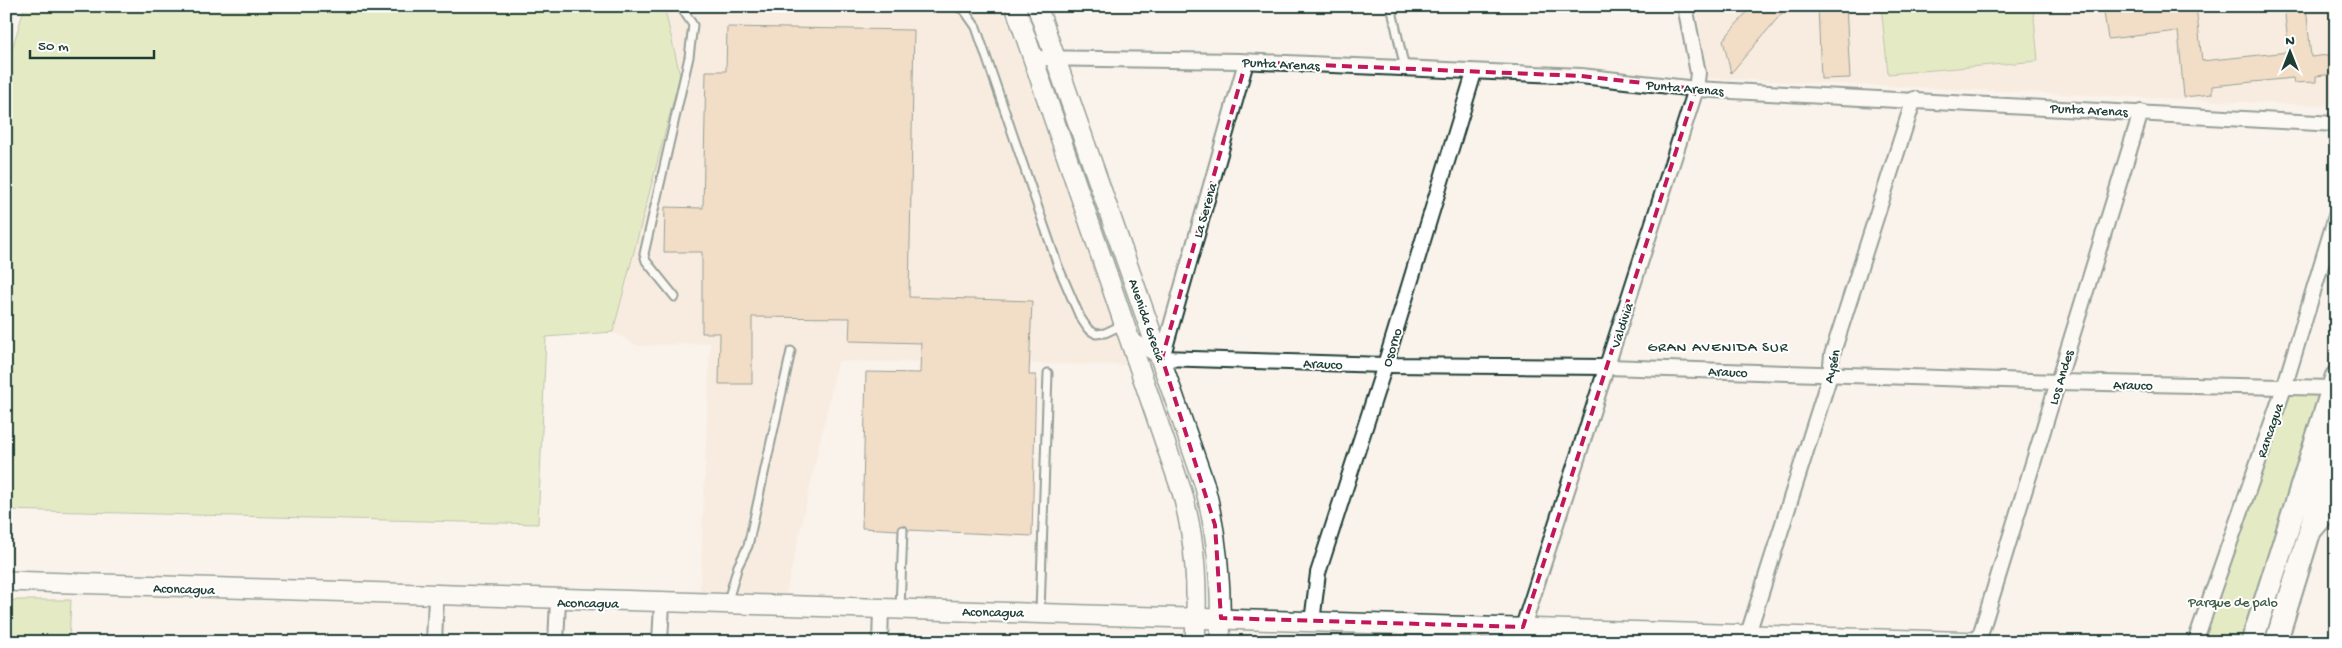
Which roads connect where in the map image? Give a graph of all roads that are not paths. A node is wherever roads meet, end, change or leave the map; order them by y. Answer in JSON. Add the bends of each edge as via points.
{"nodes":[{"id":1,"x":680,"y":6,"type":"edge"},
{"id":2,"x":955,"y":6,"type":"edge"},
{"id":3,"x":1015,"y":6,"type":"edge"},
{"id":4,"x":1038,"y":6,"type":"edge"},
{"id":5,"x":1391,"y":6,"type":"edge"},
{"id":6,"x":1685,"y":6,"type":"edge"},
{"id":7,"x":1033,"y":58,"type":"junction"},
{"id":8,"x":1056,"y":58,"type":"junction"},
{"id":9,"x":1246,"y":62,"type":"junction"},
{"id":10,"x":1405,"y":69,"type":"junction"},
{"id":11,"x":1474,"y":73,"type":"junction"},
{"id":12,"x":1696,"y":89,"type":"junction"},
{"id":13,"x":1914,"y":99,"type":"junction"},
{"id":14,"x":2142,"y":112,"type":"junction"},
{"id":15,"x":2336,"y":124,"type":"edge"},
{"id":16,"x":2336,"y":216,"type":"edge"},
{"id":17,"x":675,"y":297,"type":"dead end"},
{"id":18,"x":1127,"y":331,"type":"junction"},
{"id":19,"x":792,"y":351,"type":"dead end"},
{"id":20,"x":1162,"y":358,"type":"junction"},
{"id":21,"x":1385,"y":365,"type":"junction"},
{"id":22,"x":1608,"y":366,"type":"junction"},
{"id":23,"x":1048,"y":373,"type":"dead end"},
{"id":24,"x":1830,"y":374,"type":"junction"},
{"id":25,"x":2059,"y":382,"type":"junction"},
{"id":26,"x":2334,"y":383,"type":"edge"},
{"id":27,"x":2284,"y":388,"type":"junction"},
{"id":28,"x":2336,"y":437,"type":"edge"},
{"id":29,"x":2324,"y":482,"type":"edge"},
{"id":30,"x":2336,"y":510,"type":"edge"},
{"id":31,"x":903,"y":530,"type":"dead end"},
{"id":32,"x":2310,"y":531,"type":"junction"},
{"id":33,"x":6,"y":581,"type":"edge"},
{"id":34,"x":436,"y":598,"type":"junction"},
{"id":35,"x":558,"y":601,"type":"junction"},
{"id":36,"x":662,"y":604,"type":"junction"},
{"id":37,"x":726,"y":606,"type":"junction"},
{"id":38,"x":891,"y":609,"type":"junction"},
{"id":39,"x":1040,"y":612,"type":"junction"},
{"id":40,"x":1196,"y":617,"type":"junction"},
{"id":41,"x":1221,"y":618,"type":"junction"},
{"id":42,"x":1312,"y":622,"type":"junction"},
{"id":43,"x":1748,"y":634,"type":"junction"},
{"id":44,"x":1522,"y":635,"type":"edge"},
{"id":45,"x":434,"y":642,"type":"edge"},
{"id":46,"x":556,"y":642,"type":"edge"},
{"id":47,"x":660,"y":642,"type":"edge"},
{"id":48,"x":880,"y":642,"type":"edge"},
{"id":49,"x":1195,"y":642,"type":"edge"},
{"id":50,"x":1220,"y":642,"type":"edge"},
{"id":51,"x":1979,"y":642,"type":"edge"},
{"id":52,"x":2195,"y":642,"type":"edge"},
{"id":53,"x":2252,"y":642,"type":"edge"},
{"id":54,"x":2276,"y":642,"type":"edge"}],
"edges":[{"from":1,"to":17,"type":"lane","via":[[693,25],[689,57],[644,254]]},
{"from":2,"to":18,"type":"lane","via":[[964,10],[976,27],[1058,266],[1080,317],[1096,334]]},
{"from":3,"to":7,"type":"street","name":"Avenida Grecia"},
{"from":4,"to":8,"type":"street","name":"Avenida Grecia"},
{"from":5,"to":10,"type":"lane"},
{"from":6,"to":12,"type":"street","name":"Valdivia","via":[[1698,73]]},
{"from":7,"to":8,"type":"street","name":"Punta Arenas"},
{"from":7,"to":18,"type":"street","name":"Avenida Grecia"},
{"from":8,"to":9,"type":"street","name":"Punta Arenas"},
{"from":8,"to":20,"type":"street","name":"Avenida Grecia"},
{"from":9,"to":10,"type":"street","name":"Punta Arenas"},
{"from":9,"to":20,"type":"street","name":"La Serena"},
{"from":10,"to":11,"type":"street","name":"Punta Arenas"},
{"from":11,"to":12,"type":"street","name":"Punta Arenas","via":[[1581,76]]},
{"from":11,"to":21,"type":"street","name":"Osorno"},
{"from":12,"to":13,"type":"street","name":"Punta Arenas"},
{"from":12,"to":22,"type":"street","name":"Valdivia"},
{"from":13,"to":14,"type":"street","name":"Punta Arenas"},
{"from":13,"to":24,"type":"street","name":"Aysén","via":[[1832,355]]},
{"from":14,"to":15,"type":"street","name":"Punta Arenas"},
{"from":14,"to":25,"type":"street","name":"Los Andes"},
{"from":16,"to":27,"type":"street","name":"Rancagua"},
{"from":18,"to":20,"type":"street","name":"Arauco"},
{"from":18,"to":40,"type":"street","name":"Avenida Grecia","via":[[1191,526],[1196,560]]},
{"from":19,"to":37,"type":"lane","via":[[748,546],[738,566]]},
{"from":20,"to":21,"type":"street","name":"Arauco"},
{"from":20,"to":41,"type":"street","name":"Avenida Grecia","via":[[1215,525]]},
{"from":21,"to":22,"type":"street","name":"Arauco"},
{"from":21,"to":42,"type":"street","name":"Osorno","via":[[1318,573]]},
{"from":22,"to":24,"type":"street","name":"Arauco"},
{"from":22,"to":44,"type":"street","name":"Valdivia"},
{"from":23,"to":39,"type":"lane"},
{"from":24,"to":25,"type":"street","name":"Arauco"},
{"from":24,"to":43,"type":"street","name":"Aysén"},
{"from":25,"to":27,"type":"street","name":"Arauco"},
{"from":25,"to":51,"type":"street","name":"Los Andes"},
{"from":26,"to":27,"type":"street","name":"Arauco"},
{"from":26,"to":29,"type":"main road"},
{"from":27,"to":52,"type":"street","name":"Rancagua"},
{"from":28,"to":29,"type":"main road"},
{"from":29,"to":32,"type":"main road"},
{"from":29,"to":53,"type":"main road"},
{"from":30,"to":32,"type":"main road","via":[[2323,516]]},
{"from":31,"to":38,"type":"lane"},
{"from":32,"to":54,"type":"main road"},
{"from":33,"to":34,"type":"street","name":"Aconcagua"},
{"from":34,"to":35,"type":"street","name":"Aconcagua"},
{"from":34,"to":45,"type":"street"},
{"from":35,"to":36,"type":"street","name":"Aconcagua"},
{"from":35,"to":46,"type":"street"},
{"from":36,"to":37,"type":"street","name":"Aconcagua"},
{"from":36,"to":47,"type":"street"},
{"from":37,"to":38,"type":"street","name":"Aconcagua"},
{"from":38,"to":39,"type":"street","name":"Aconcagua"},
{"from":38,"to":48,"type":"street"},
{"from":39,"to":40,"type":"street","name":"Aconcagua"},
{"from":40,"to":41,"type":"street","name":"Aconcagua"},
{"from":40,"to":49,"type":"street","name":"Avenida Grecia"},
{"from":41,"to":42,"type":"street","name":"Aconcagua"},
{"from":41,"to":50,"type":"street","name":"Avenida Grecia"},
{"from":42,"to":44,"type":"street","name":"Aconcagua"},
{"from":43,"to":44,"type":"street","name":"Aconcagua"},
{"from":43,"to":51,"type":"street","name":"Aconcagua"}]}
